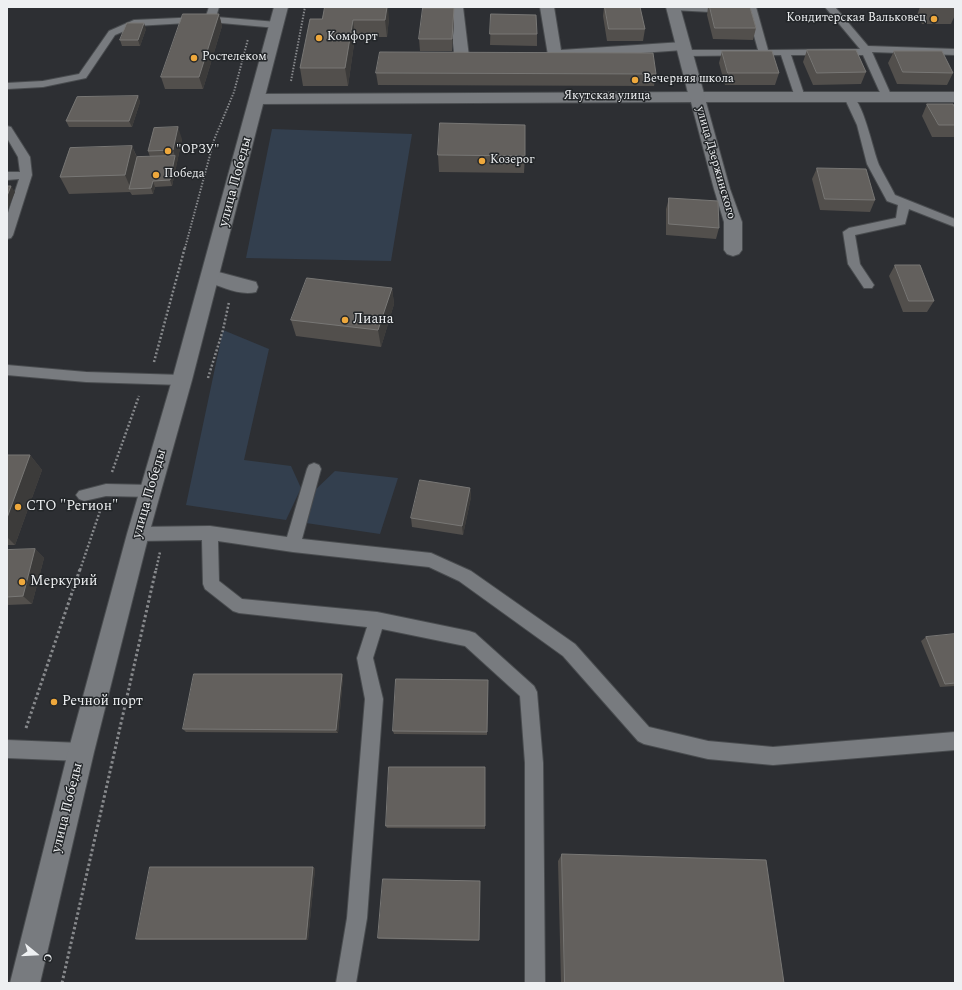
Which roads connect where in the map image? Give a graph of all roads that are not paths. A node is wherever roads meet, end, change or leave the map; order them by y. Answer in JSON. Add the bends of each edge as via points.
{"nodes":[{"id":1,"x":214,"y":7,"type":"edge"},
{"id":2,"x":456,"y":7,"type":"edge"},
{"id":3,"x":547,"y":7,"type":"edge"},
{"id":4,"x":664,"y":7,"type":"edge"},
{"id":5,"x":673,"y":7,"type":"edge"},
{"id":6,"x":830,"y":7,"type":"edge"},
{"id":7,"x":751,"y":9,"type":"edge"},
{"id":8,"x":279,"y":16,"type":"edge"},
{"id":9,"x":210,"y":20,"type":"junction"},
{"id":10,"x":684,"y":49,"type":"junction"},
{"id":11,"x":866,"y":51,"type":"junction"},
{"id":12,"x":764,"y":52,"type":"junction"},
{"id":13,"x":785,"y":52,"type":"junction"},
{"id":14,"x":954,"y":54,"type":"edge"},
{"id":15,"x":500,"y":62,"type":"edge"},
{"id":16,"x":8,"y":88,"type":"edge"},
{"id":17,"x":697,"y":97,"type":"junction"},
{"id":18,"x":800,"y":97,"type":"junction"},
{"id":19,"x":849,"y":97,"type":"junction"},
{"id":20,"x":887,"y":97,"type":"junction"},
{"id":21,"x":955,"y":97,"type":"edge"},
{"id":22,"x":258,"y":99,"type":"junction"},
{"id":23,"x":7,"y":129,"type":"edge"},
{"id":24,"x":26,"y":175,"type":"junction"},
{"id":25,"x":7,"y":176,"type":"edge"},
{"id":26,"x":904,"y":203,"type":"junction"},
{"id":27,"x":955,"y":223,"type":"edge"},
{"id":28,"x":7,"y":235,"type":"edge"},
{"id":29,"x":733,"y":250,"type":"dead end"},
{"id":30,"x":211,"y":276,"type":"junction"},
{"id":31,"x":241,"y":285,"type":"road end"},
{"id":32,"x":868,"y":285,"type":"dead end"},
{"id":33,"x":7,"y":370,"type":"edge"},
{"id":34,"x":182,"y":380,"type":"junction"},
{"id":35,"x":314,"y":469,"type":"dead end"},
{"id":36,"x":151,"y":491,"type":"junction"},
{"id":37,"x":84,"y":495,"type":"dead end"},
{"id":38,"x":210,"y":533,"type":"junction"},
{"id":39,"x":138,"y":534,"type":"junction"},
{"id":40,"x":293,"y":545,"type":"junction"},
{"id":41,"x":377,"y":620,"type":"junction"},
{"id":42,"x":955,"y":741,"type":"edge"},
{"id":43,"x":7,"y":749,"type":"edge"},
{"id":44,"x":81,"y":752,"type":"junction"},
{"id":45,"x":25,"y":983,"type":"edge"},
{"id":46,"x":346,"y":983,"type":"edge"},
{"id":47,"x":535,"y":983,"type":"edge"}],
"edges":[{"from":1,"to":9,"type":"lane"},
{"from":2,"to":15,"type":"street","via":[[462,61]]},
{"from":3,"to":10,"type":"street","via":[[549,56]]},
{"from":4,"to":5,"type":"street"},
{"from":5,"to":7,"type":"lane"},
{"from":5,"to":10,"type":"street","name":"улица Дзержинского"},
{"from":6,"to":11,"type":"lane"},
{"from":7,"to":12,"type":"lane"},
{"from":8,"to":9,"type":"lane"},
{"from":8,"to":22,"type":"street","name":"улица Победы"},
{"from":9,"to":16,"type":"lane","via":[[134,22],[112,33],[82,76]]},
{"from":10,"to":12,"type":"lane"},
{"from":10,"to":17,"type":"street","name":"улица Дзержинского"},
{"from":11,"to":13,"type":"lane"},
{"from":11,"to":14,"type":"lane"},
{"from":11,"to":20,"type":"lane"},
{"from":12,"to":13,"type":"lane"},
{"from":13,"to":18,"type":"lane"},
{"from":17,"to":18,"type":"street","name":"Якутская улица"},
{"from":17,"to":22,"type":"street","name":"Якутская улица"},
{"from":17,"to":29,"type":"street","name":"улица Дзержинского","via":[[733,222]]},
{"from":18,"to":19,"type":"street","name":"Якутская улица"},
{"from":19,"to":20,"type":"street","name":"Якутская улица"},
{"from":19,"to":26,"type":"lane","via":[[862,125],[873,164],[887,191],[891,198]]},
{"from":20,"to":21,"type":"street","name":"Якутская улица"},
{"from":22,"to":30,"type":"street","name":"улица Победы"},
{"from":23,"to":24,"type":"lane","via":[[24,157]]},
{"from":24,"to":25,"type":"lane"},
{"from":24,"to":28,"type":"lane"},
{"from":26,"to":27,"type":"lane"},
{"from":26,"to":32,"type":"lane","via":[[901,221],[849,232],[854,264]]},
{"from":30,"to":31,"type":"street"},
{"from":30,"to":34,"type":"street","name":"улица Победы"},
{"from":33,"to":34,"type":"lane","via":[[86,377]]},
{"from":34,"to":36,"type":"street","name":"улица Победы"},
{"from":35,"to":40,"type":"lane"},
{"from":36,"to":37,"type":"lane","via":[[106,490]]},
{"from":36,"to":39,"type":"street","name":"улица Победы"},
{"from":38,"to":39,"type":"lane"},
{"from":38,"to":40,"type":"lane"},
{"from":38,"to":41,"type":"lane","via":[[211,584],[239,606]]},
{"from":39,"to":44,"type":"street","name":"улица Победы"},
{"from":40,"to":42,"type":"lane","via":[[432,560],[465,576],[569,650],[644,735],[708,750],[773,756]]},
{"from":41,"to":46,"type":"lane","via":[[365,658],[374,699],[357,918]]},
{"from":41,"to":47,"type":"lane","via":[[469,639],[528,692],[534,763]]},
{"from":43,"to":44,"type":"lane"},
{"from":44,"to":45,"type":"street","name":"улица Победы"}]}
